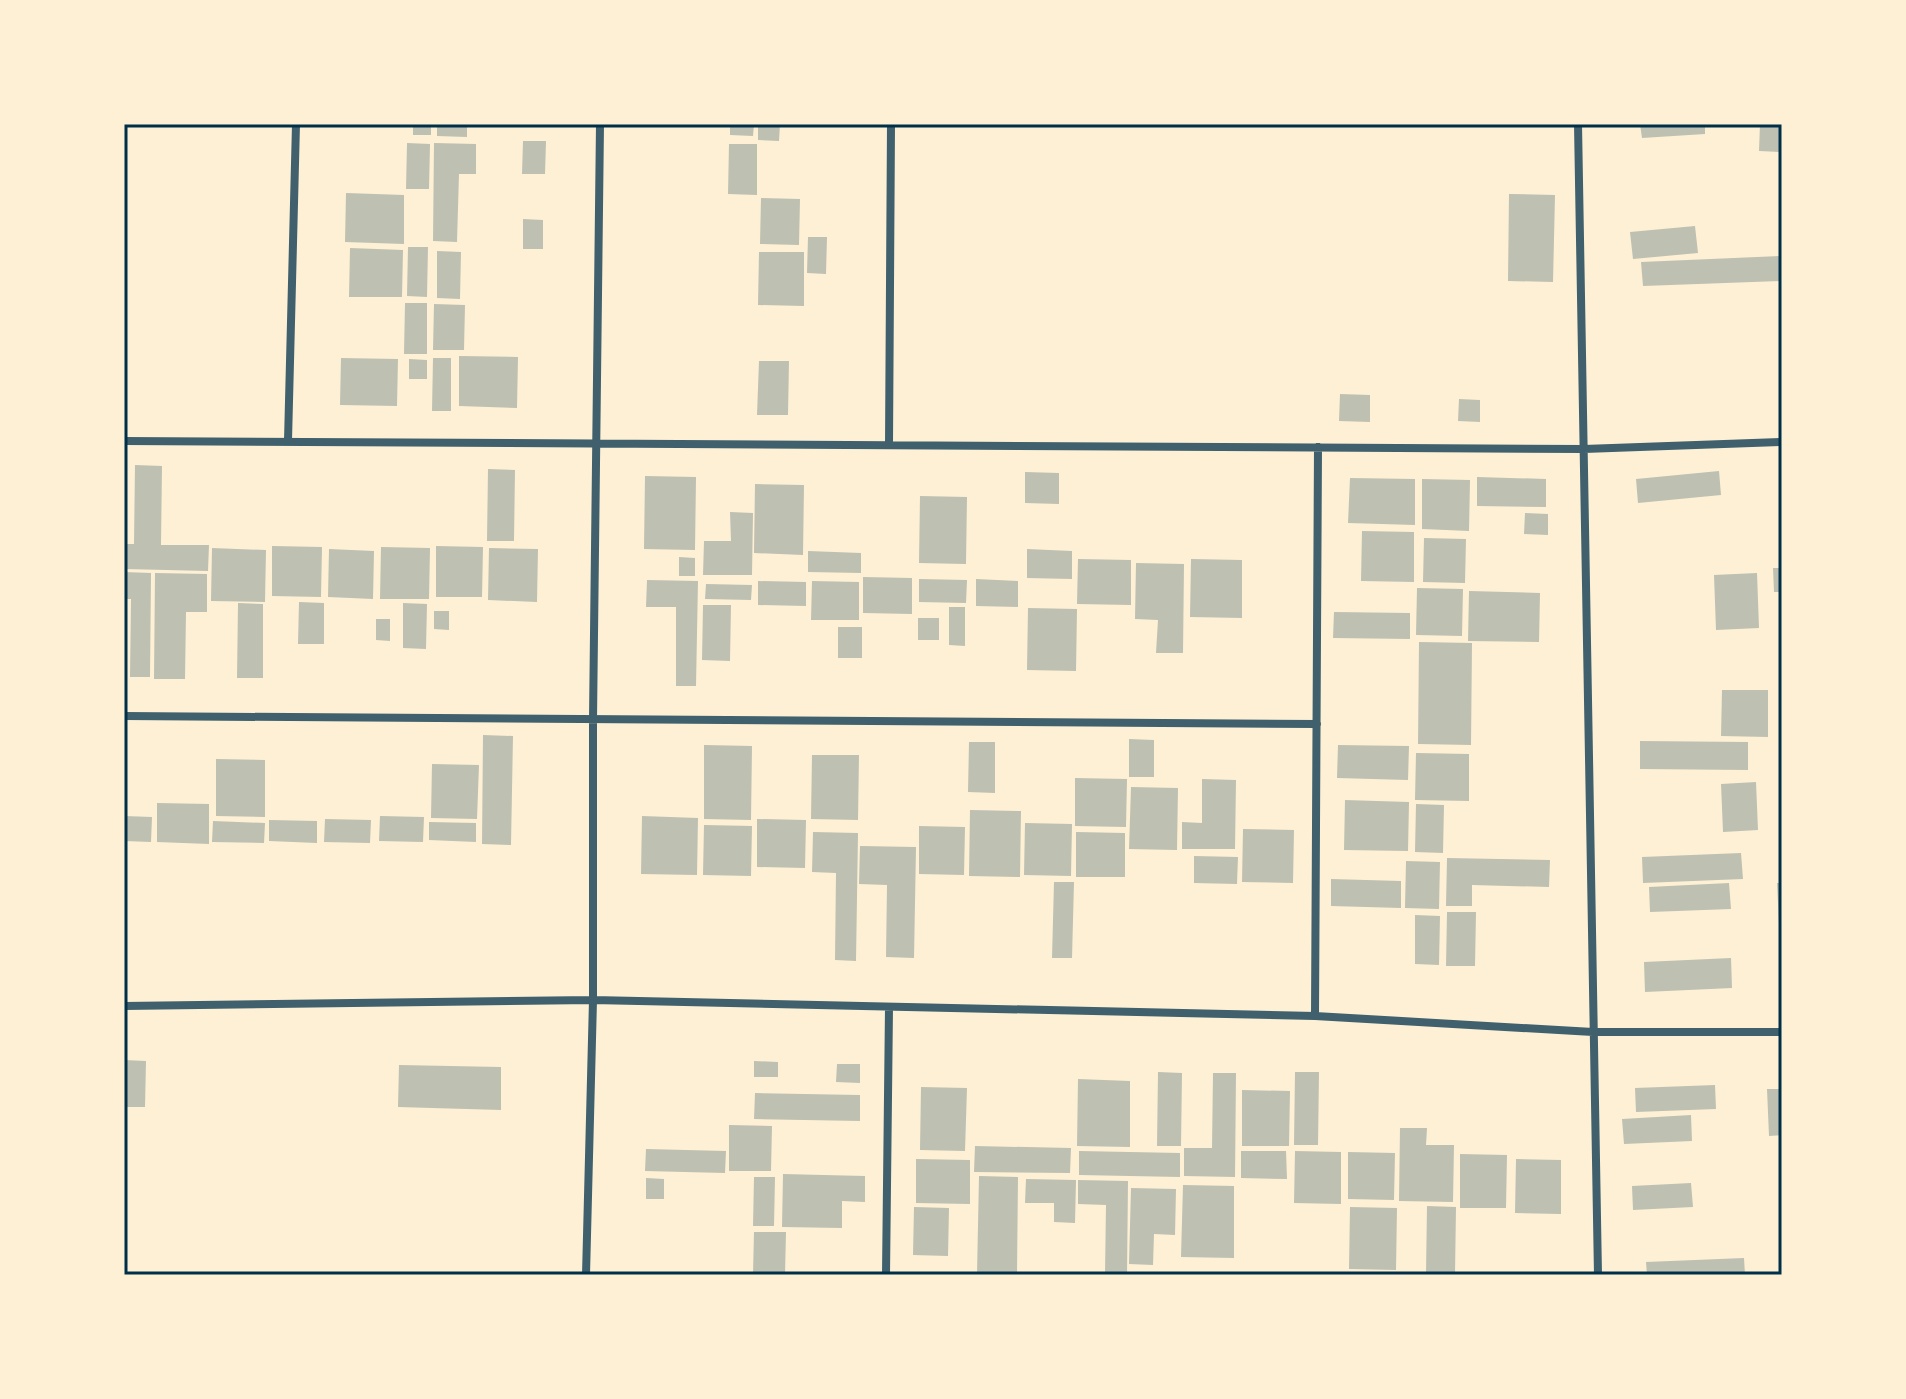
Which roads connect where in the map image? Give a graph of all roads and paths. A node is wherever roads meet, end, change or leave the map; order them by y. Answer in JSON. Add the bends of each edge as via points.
{"nodes":[{"id":1,"x":296,"y":124,"type":"edge"},
{"id":2,"x":600,"y":124,"type":"edge"},
{"id":3,"x":891,"y":124,"type":"edge"},
{"id":4,"x":1578,"y":124,"type":"edge"},
{"id":5,"x":124,"y":441,"type":"edge"},
{"id":6,"x":288,"y":441,"type":"junction"},
{"id":7,"x":1782,"y":442,"type":"edge"},
{"id":8,"x":596,"y":444,"type":"junction"},
{"id":9,"x":889,"y":445,"type":"junction"},
{"id":10,"x":1318,"y":447,"type":"junction"},
{"id":11,"x":1584,"y":449,"type":"junction"},
{"id":12,"x":124,"y":716,"type":"edge"},
{"id":13,"x":593,"y":719,"type":"junction"},
{"id":14,"x":1317,"y":724,"type":"junction"},
{"id":15,"x":593,"y":1000,"type":"junction"},
{"id":16,"x":124,"y":1006,"type":"edge"},
{"id":17,"x":889,"y":1007,"type":"junction"},
{"id":18,"x":1315,"y":1016,"type":"junction"},
{"id":19,"x":1593,"y":1032,"type":"junction"},
{"id":20,"x":1782,"y":1032,"type":"edge"},
{"id":21,"x":586,"y":1275,"type":"edge"},
{"id":22,"x":886,"y":1275,"type":"edge"},
{"id":23,"x":1598,"y":1275,"type":"edge"}],
"edges":[{"from":1,"to":6,"type":"street"},
{"from":2,"to":8,"type":"street"},
{"from":3,"to":9,"type":"street"},
{"from":4,"to":11,"type":"street"},
{"from":5,"to":6,"type":"street"},
{"from":6,"to":8,"type":"street"},
{"from":7,"to":11,"type":"street"},
{"from":8,"to":9,"type":"street"},
{"from":8,"to":13,"type":"street"},
{"from":9,"to":10,"type":"street"},
{"from":10,"to":11,"type":"street"},
{"from":10,"to":14,"type":"street"},
{"from":11,"to":19,"type":"street"},
{"from":12,"to":13,"type":"street"},
{"from":13,"to":14,"type":"street"},
{"from":13,"to":15,"type":"street"},
{"from":14,"to":18,"type":"street"},
{"from":15,"to":16,"type":"street"},
{"from":15,"to":17,"type":"street"},
{"from":15,"to":21,"type":"street"},
{"from":17,"to":18,"type":"street"},
{"from":17,"to":22,"type":"street"},
{"from":18,"to":19,"type":"street"},
{"from":19,"to":20,"type":"street"},
{"from":19,"to":23,"type":"street"}]}
